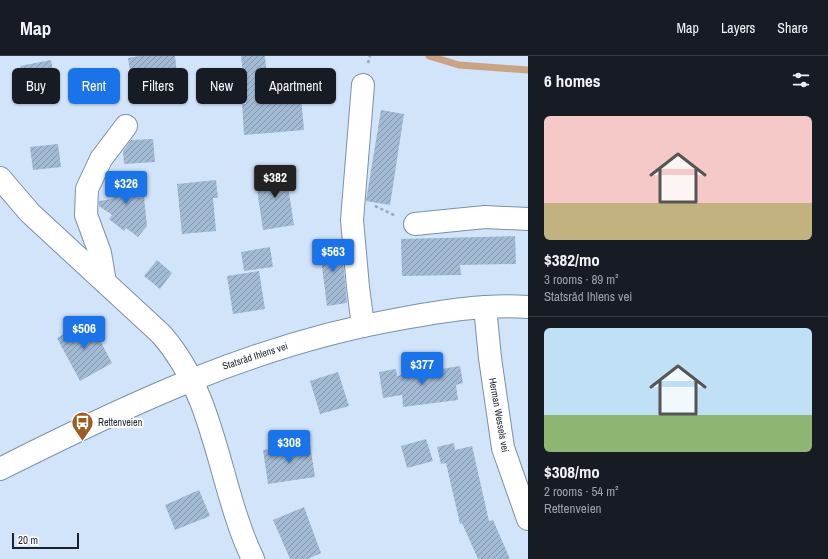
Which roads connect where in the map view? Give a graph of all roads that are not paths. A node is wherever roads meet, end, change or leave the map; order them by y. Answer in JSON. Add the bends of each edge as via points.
{"nodes":[{"id":1,"x":363,"y":85,"type":"dead end"},
{"id":2,"x":126,"y":126,"type":"dead end"},
{"id":3,"x":0,"y":178,"type":"edge"},
{"id":4,"x":528,"y":219,"type":"edge"},
{"id":5,"x":407,"y":220,"type":"road end"},
{"id":6,"x":105,"y":282,"type":"junction"},
{"id":7,"x":485,"y":307,"type":"junction"},
{"id":8,"x":528,"y":307,"type":"edge"},
{"id":9,"x":363,"y":326,"type":"junction"},
{"id":10,"x":191,"y":379,"type":"junction"},
{"id":11,"x":0,"y":470,"type":"edge"},
{"id":12,"x":528,"y":519,"type":"edge"},
{"id":13,"x":253,"y":559,"type":"edge"}],
"edges":[{"from":1,"to":9,"type":"street","via":[[352,220]]},
{"from":2,"to":6,"type":"street","via":[[101,159],[87,189],[86,215],[100,253]]},
{"from":3,"to":6,"type":"street","via":[[30,213]]},
{"from":4,"to":5,"type":"street"},
{"from":6,"to":10,"type":"street","via":[[161,334],[177,354]]},
{"from":7,"to":8,"type":"street","name":"Statsråd Ihlens vei"},
{"from":7,"to":9,"type":"street","name":"Statsråd Ihlens vei","via":[[441,311]]},
{"from":7,"to":12,"type":"street","name":"Herman Wessels vei","via":[[503,448]]},
{"from":9,"to":10,"type":"street","name":"Statsråd Ihlens vei","via":[[263,353]]},
{"from":10,"to":11,"type":"street","name":"Statsråd Ihlens vei","via":[[141,400]]},
{"from":10,"to":13,"type":"street","via":[[214,438],[233,511]]}]}
